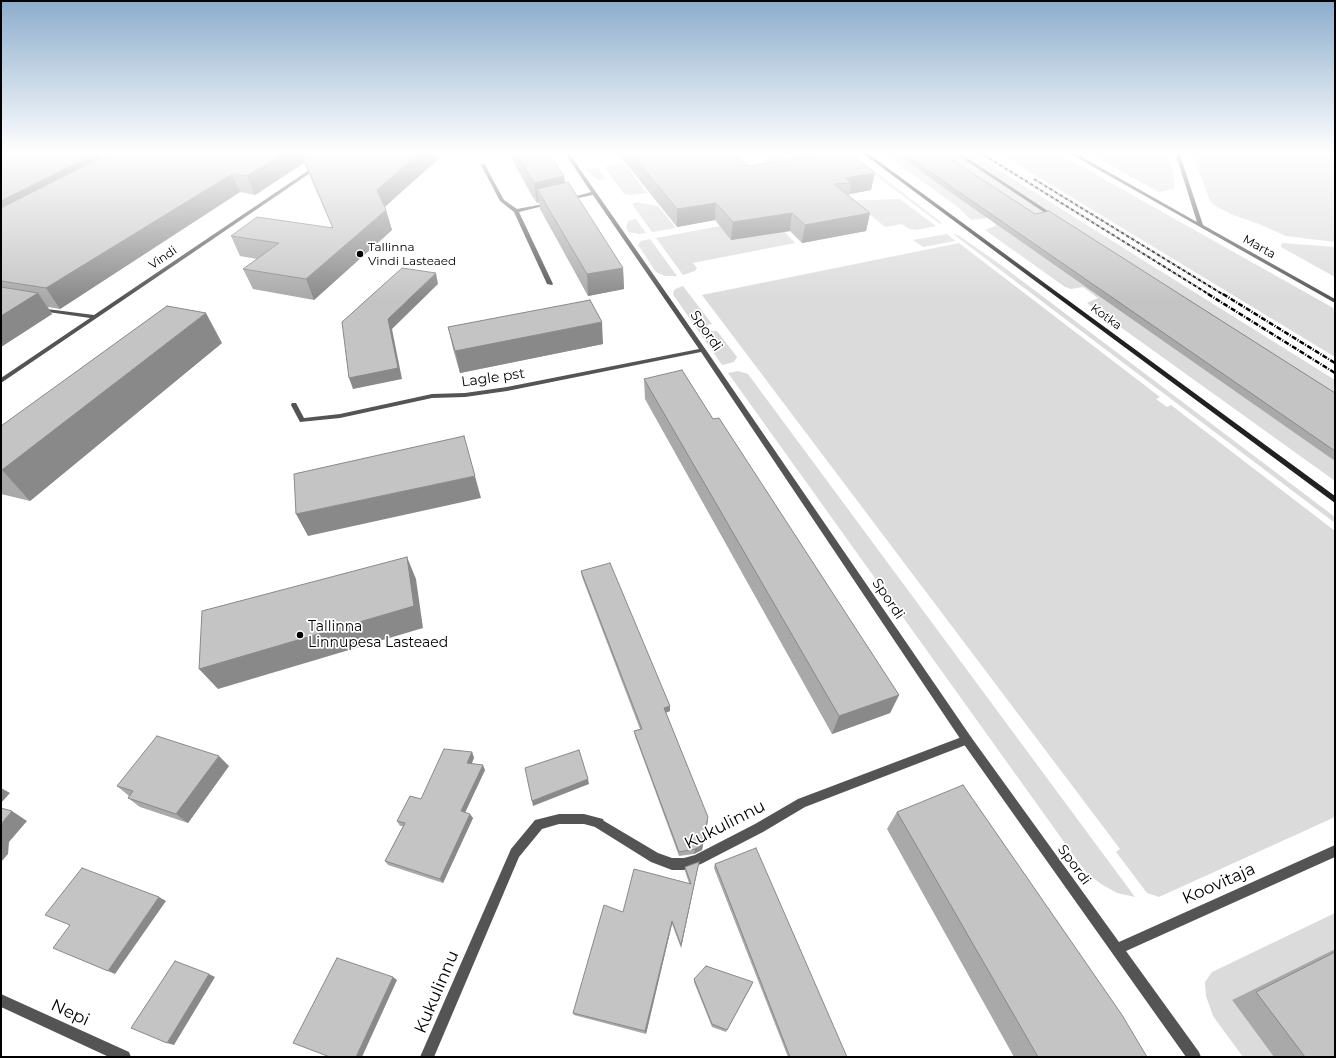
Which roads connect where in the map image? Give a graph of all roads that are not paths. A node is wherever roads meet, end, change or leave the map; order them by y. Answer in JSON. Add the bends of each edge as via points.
{"nodes":[{"id":1,"x":266,"y":201,"type":"edge"},
{"id":2,"x":503,"y":201,"type":"edge"},
{"id":3,"x":600,"y":201,"type":"edge"},
{"id":4,"x":930,"y":201,"type":"edge"},
{"id":5,"x":1032,"y":201,"type":"edge"},
{"id":6,"x":1157,"y":201,"type":"edge"},
{"id":7,"x":1193,"y":201,"type":"edge"},
{"id":8,"x":553,"y":202,"type":"edge"},
{"id":9,"x":516,"y":211,"type":"junction"},
{"id":10,"x":1062,"y":221,"type":"edge"},
{"id":11,"x":1201,"y":226,"type":"junction"},
{"id":12,"x":550,"y":284,"type":"dead end"},
{"id":13,"x":1335,"y":301,"type":"edge"},
{"id":14,"x":32,"y":307,"type":"edge"},
{"id":15,"x":95,"y":317,"type":"junction"},
{"id":16,"x":703,"y":350,"type":"junction"},
{"id":17,"x":1,"y":381,"type":"edge"},
{"id":18,"x":294,"y":405,"type":"dead end"},
{"id":19,"x":1335,"y":500,"type":"edge"},
{"id":20,"x":967,"y":740,"type":"junction"},
{"id":21,"x":1335,"y":851,"type":"edge"},
{"id":22,"x":1117,"y":949,"type":"junction"},
{"id":23,"x":1,"y":1000,"type":"edge"},
{"id":24,"x":124,"y":1057,"type":"edge"},
{"id":25,"x":427,"y":1057,"type":"edge"},
{"id":26,"x":1194,"y":1057,"type":"edge"}],
"edges":[{"from":1,"to":15,"type":"street","name":"Vindi"},
{"from":2,"to":9,"type":"street"},
{"from":3,"to":16,"type":"street","name":"Spordi"},
{"from":4,"to":19,"type":"street","name":"Kotka"},
{"from":5,"to":10,"type":"street"},
{"from":6,"to":11,"type":"street","name":"Marta"},
{"from":7,"to":11,"type":"street"},
{"from":8,"to":9,"type":"street"},
{"from":9,"to":12,"type":"street"},
{"from":11,"to":13,"type":"street","name":"Marta"},
{"from":14,"to":15,"type":"street"},
{"from":15,"to":17,"type":"street","name":"Vindi"},
{"from":16,"to":18,"type":"street","name":"Lagle pst","via":[[507,389],[465,395],[432,396],[340,416],[302,420]]},
{"from":16,"to":20,"type":"street","name":"Spordi"},
{"from":20,"to":22,"type":"street","name":"Spordi"},
{"from":20,"to":25,"type":"street","name":"Kukulinnu","via":[[802,803],[759,828],[697,860],[684,864],[672,864],[655,858],[599,823],[584,819],[559,819],[539,824],[515,853]]},
{"from":21,"to":22,"type":"street","name":"Koovitaja"},
{"from":22,"to":26,"type":"street","name":"Spordi"},
{"from":23,"to":24,"type":"street","name":"Nepi"}]}
